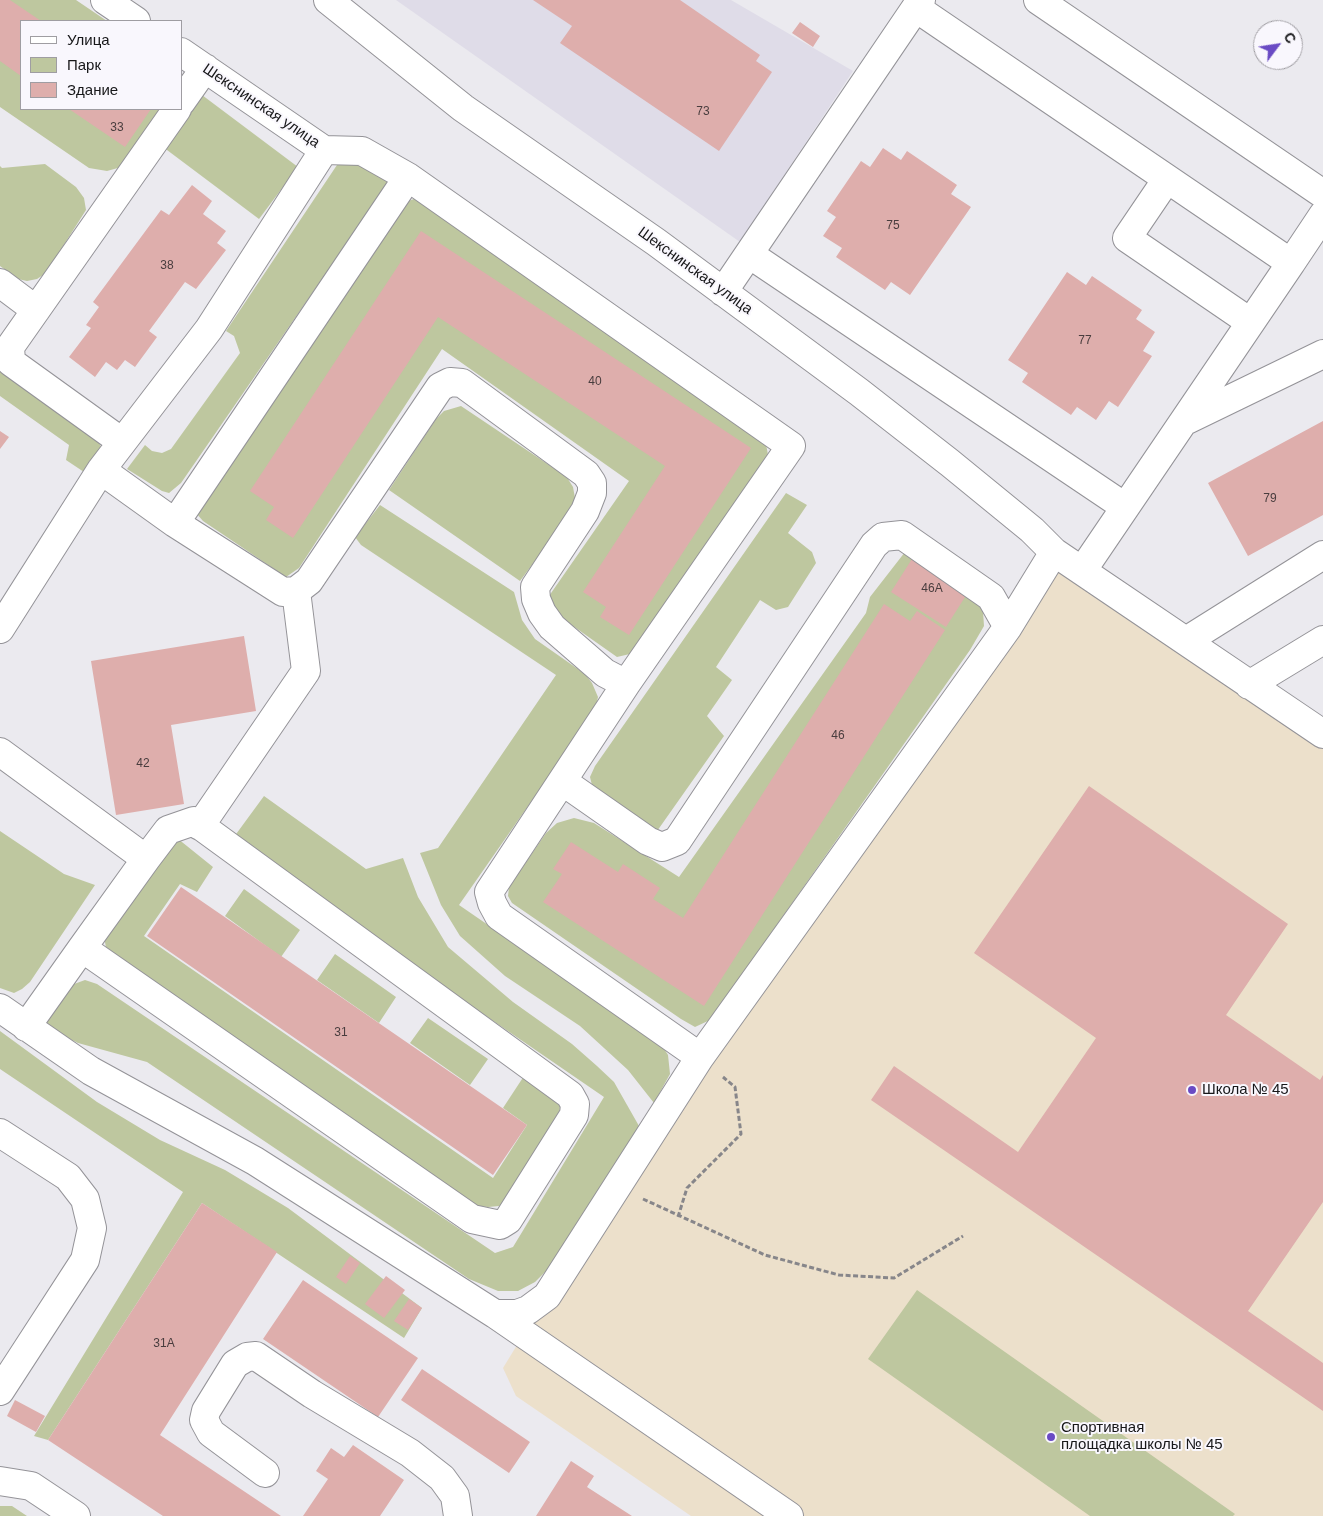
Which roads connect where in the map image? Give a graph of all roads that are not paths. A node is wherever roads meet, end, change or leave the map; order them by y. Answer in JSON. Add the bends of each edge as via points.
{"nodes":[{"id":1,"x":104,"y":0,"type":"edge"},
{"id":2,"x":328,"y":0,"type":"edge"},
{"id":3,"x":1038,"y":0,"type":"edge"},
{"id":4,"x":918,"y":4,"type":"edge"},
{"id":5,"x":134,"y":20,"type":"edge"},
{"id":6,"x":182,"y":53,"type":"edge"},
{"id":7,"x":205,"y":68,"type":"junction"},
{"id":8,"x":182,"y":101,"type":"edge"},
{"id":9,"x":176,"y":110,"type":"edge"},
{"id":10,"x":324,"y":150,"type":"junction"},
{"id":11,"x":408,"y":177,"type":"junction"},
{"id":12,"x":1167,"y":179,"type":"junction"},
{"id":13,"x":1323,"y":194,"type":"edge"},
{"id":14,"x":1323,"y":215,"type":"edge"},
{"id":15,"x":749,"y":254,"type":"junction"},
{"id":16,"x":1291,"y":263,"type":"junction"},
{"id":17,"x":0,"y":283,"type":"edge"},
{"id":18,"x":723,"y":292,"type":"junction"},
{"id":19,"x":36,"y":310,"type":"junction"},
{"id":20,"x":1250,"y":322,"type":"junction"},
{"id":21,"x":1323,"y":354,"type":"edge"},
{"id":22,"x":1183,"y":422,"type":"junction"},
{"id":23,"x":122,"y":442,"type":"junction"},
{"id":24,"x":101,"y":470,"type":"junction"},
{"id":25,"x":1125,"y":507,"type":"junction"},
{"id":26,"x":176,"y":522,"type":"junction"},
{"id":27,"x":1054,"y":552,"type":"junction"},
{"id":28,"x":1323,"y":555,"type":"edge"},
{"id":29,"x":1082,"y":571,"type":"junction"},
{"id":30,"x":296,"y":591,"type":"junction"},
{"id":31,"x":1008,"y":627,"type":"junction"},
{"id":32,"x":0,"y":629,"type":"edge"},
{"id":33,"x":1323,"y":640,"type":"edge"},
{"id":34,"x":1186,"y":641,"type":"junction"},
{"id":35,"x":626,"y":684,"type":"junction"},
{"id":36,"x":1249,"y":684,"type":"junction"},
{"id":37,"x":1323,"y":734,"type":"edge"},
{"id":38,"x":0,"y":752,"type":"edge"},
{"id":39,"x":562,"y":781,"type":"junction"},
{"id":40,"x":200,"y":826,"type":"junction"},
{"id":41,"x":146,"y":858,"type":"junction"},
{"id":42,"x":82,"y":948,"type":"junction"},
{"id":43,"x":0,"y":1008,"type":"edge"},
{"id":44,"x":26,"y":1027,"type":"junction"},
{"id":45,"x":700,"y":1057,"type":"junction"},
{"id":46,"x":0,"y":1133,"type":"edge"},
{"id":47,"x":495,"y":1314,"type":"junction"},
{"id":48,"x":0,"y":1391,"type":"edge"},
{"id":49,"x":265,"y":1473,"type":"dead end"},
{"id":50,"x":0,"y":1481,"type":"edge"},
{"id":51,"x":76,"y":1516,"type":"edge"},
{"id":52,"x":458,"y":1516,"type":"edge"},
{"id":53,"x":789,"y":1516,"type":"edge"}],
"edges":[{"from":1,"to":5,"type":"street"},
{"from":2,"to":18,"type":"street","name":"Шекснинская улица","via":[[463,108]]},
{"from":3,"to":13,"type":"street"},
{"from":4,"to":12,"type":"street"},
{"from":4,"to":15,"type":"street"},
{"from":6,"to":7,"type":"street","name":"Шекснинская улица"},
{"from":7,"to":8,"type":"street"},
{"from":7,"to":10,"type":"street","name":"Шекснинская улица"},
{"from":9,"to":19,"type":"street"},
{"from":10,"to":11,"type":"street","name":"Шекснинская улица","via":[[362,151]]},
{"from":10,"to":23,"type":"street","via":[[209,329]]},
{"from":11,"to":26,"type":"street"},
{"from":11,"to":35,"type":"street","name":"Шекснинская улица","via":[[791,446]]},
{"from":12,"to":16,"type":"street"},
{"from":12,"to":20,"type":"street","via":[[1127,238]]},
{"from":14,"to":16,"type":"street"},
{"from":15,"to":18,"type":"street"},
{"from":15,"to":25,"type":"street"},
{"from":16,"to":20,"type":"street"},
{"from":17,"to":19,"type":"street"},
{"from":18,"to":27,"type":"street","name":"Шекснинская улица","via":[[950,463]]},
{"from":19,"to":23,"type":"street","via":[[10,347],[11,362]]},
{"from":20,"to":22,"type":"street"},
{"from":21,"to":22,"type":"street"},
{"from":22,"to":25,"type":"street"},
{"from":23,"to":24,"type":"street"},
{"from":24,"to":26,"type":"street"},
{"from":24,"to":32,"type":"street"},
{"from":25,"to":29,"type":"street"},
{"from":26,"to":30,"type":"street","via":[[284,592]]},
{"from":27,"to":29,"type":"street","name":"Шекснинская улица"},
{"from":27,"to":31,"type":"street"},
{"from":28,"to":34,"type":"street"},
{"from":29,"to":34,"type":"street","name":"Шекснинская улица"},
{"from":30,"to":35,"type":"street","via":[[310,581],[440,387],[450,382],[462,383],[586,474],[592,483],[585,511],[535,587],[536,599],[552,627],[605,673]]},
{"from":30,"to":40,"type":"street","via":[[306,671]]},
{"from":31,"to":39,"type":"street","via":[[990,598],[982,592],[902,535],[883,537],[874,545],[677,841],[662,847],[648,841]]},
{"from":31,"to":45,"type":"street"},
{"from":33,"to":36,"type":"street"},
{"from":34,"to":36,"type":"street","name":"Шекснинская улица"},
{"from":35,"to":39,"type":"street"},
{"from":36,"to":37,"type":"street","name":"Шекснинская улица"},
{"from":38,"to":41,"type":"street"},
{"from":39,"to":45,"type":"street","via":[[493,884],[490,892],[492,903],[499,916]]},
{"from":40,"to":41,"type":"street","via":[[194,821],[168,830]]},
{"from":40,"to":42,"type":"street","via":[[570,1095],[575,1104],[574,1115],[508,1220],[500,1225],[472,1219]]},
{"from":41,"to":42,"type":"street"},
{"from":42,"to":44,"type":"street"},
{"from":43,"to":44,"type":"street"},
{"from":44,"to":47,"type":"street","via":[[90,1071],[256,1161]]},
{"from":45,"to":47,"type":"street","via":[[546,1296],[517,1314]]},
{"from":46,"to":48,"type":"street","via":[[68,1178],[85,1199],[92,1228],[85,1260]]},
{"from":47,"to":53,"type":"street"},
{"from":49,"to":52,"type":"street","via":[[211,1433],[204,1420],[206,1411],[235,1364],[247,1357],[256,1356],[410,1453],[442,1478],[455,1496]]},
{"from":50,"to":51,"type":"street","via":[[31,1486]]}]}
